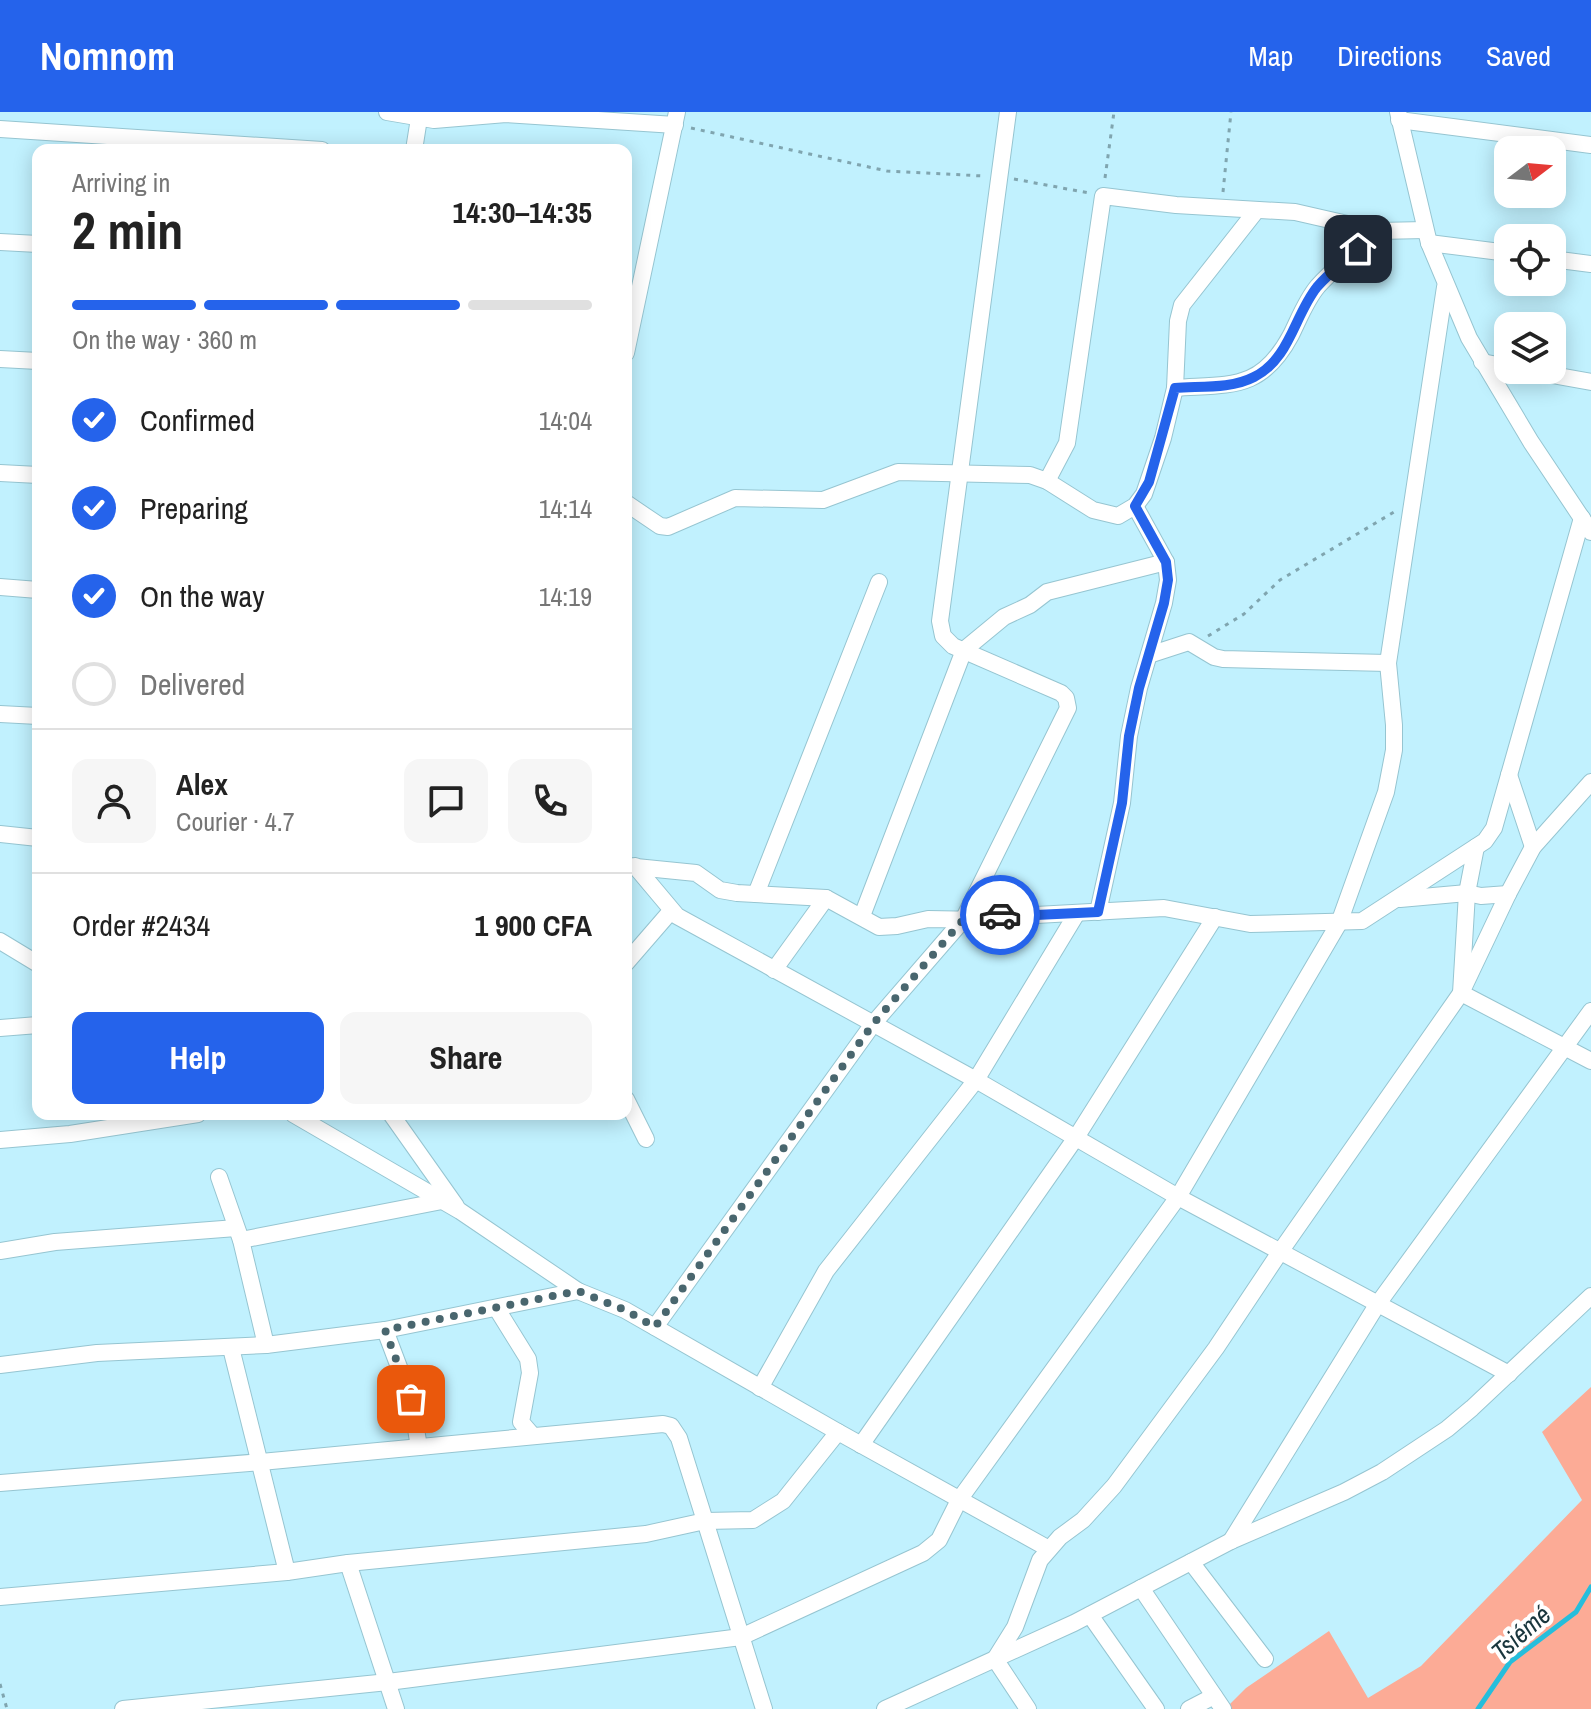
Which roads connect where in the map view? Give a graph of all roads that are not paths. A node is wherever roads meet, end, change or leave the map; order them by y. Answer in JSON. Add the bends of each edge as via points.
{"nodes":[{"id":1,"x":387,"y":112,"type":"edge"},
{"id":2,"x":1008,"y":112,"type":"edge"},
{"id":3,"x":419,"y":115,"type":"edge"},
{"id":4,"x":1399,"y":116,"type":"edge"},
{"id":5,"x":676,"y":118,"type":"edge"},
{"id":6,"x":0,"y":129,"type":"edge"},
{"id":7,"x":230,"y":144,"type":"edge"},
{"id":8,"x":415,"y":144,"type":"edge"},
{"id":9,"x":1591,"y":145,"type":"edge"},
{"id":10,"x":1256,"y":211,"type":"junction"},
{"id":11,"x":1378,"y":231,"type":"junction"},
{"id":12,"x":1427,"y":237,"type":"junction"},
{"id":13,"x":0,"y":242,"type":"edge"},
{"id":14,"x":32,"y":244,"type":"edge"},
{"id":15,"x":1494,"y":250,"type":"edge"},
{"id":16,"x":1566,"y":261,"type":"edge"},
{"id":17,"x":1591,"y":264,"type":"edge"},
{"id":18,"x":1445,"y":287,"type":"junction"},
{"id":19,"x":632,"y":325,"type":"edge"},
{"id":20,"x":0,"y":359,"type":"edge"},
{"id":21,"x":32,"y":361,"type":"edge"},
{"id":22,"x":1482,"y":362,"type":"junction"},
{"id":23,"x":1494,"y":364,"type":"edge"},
{"id":24,"x":1566,"y":377,"type":"edge"},
{"id":25,"x":1591,"y":382,"type":"edge"},
{"id":26,"x":1175,"y":388,"type":"junction"},
{"id":27,"x":961,"y":472,"type":"junction"},
{"id":28,"x":0,"y":473,"type":"edge"},
{"id":29,"x":32,"y":475,"type":"edge"},
{"id":30,"x":1047,"y":481,"type":"junction"},
{"id":31,"x":1135,"y":506,"type":"junction"},
{"id":32,"x":632,"y":507,"type":"edge"},
{"id":33,"x":1586,"y":525,"type":"edge"},
{"id":34,"x":1166,"y":562,"type":"junction"},
{"id":35,"x":879,"y":582,"type":"dead end"},
{"id":36,"x":0,"y":587,"type":"edge"},
{"id":37,"x":32,"y":590,"type":"edge"},
{"id":38,"x":964,"y":650,"type":"junction"},
{"id":39,"x":1149,"y":655,"type":"junction"},
{"id":40,"x":1388,"y":663,"type":"junction"},
{"id":41,"x":0,"y":714,"type":"edge"},
{"id":42,"x":32,"y":716,"type":"edge"},
{"id":43,"x":1509,"y":775,"type":"junction"},
{"id":44,"x":1591,"y":782,"type":"edge"},
{"id":45,"x":0,"y":834,"type":"edge"},
{"id":46,"x":32,"y":837,"type":"edge"},
{"id":47,"x":1476,"y":847,"type":"junction"},
{"id":48,"x":1533,"y":847,"type":"junction"},
{"id":49,"x":632,"y":866,"type":"edge"},
{"id":50,"x":632,"y":868,"type":"edge"},
{"id":51,"x":1467,"y":893,"type":"junction"},
{"id":52,"x":756,"y":894,"type":"junction"},
{"id":53,"x":1508,"y":894,"type":"junction"},
{"id":54,"x":826,"y":898,"type":"junction"},
{"id":55,"x":1395,"y":900,"type":"junction"},
{"id":56,"x":671,"y":911,"type":"junction"},
{"id":57,"x":1098,"y":912,"type":"junction"},
{"id":58,"x":1077,"y":913,"type":"junction"},
{"id":59,"x":862,"y":916,"type":"junction"},
{"id":60,"x":1215,"y":917,"type":"junction"},
{"id":61,"x":963,"y":920,"type":"junction"},
{"id":62,"x":1339,"y":923,"type":"junction"},
{"id":63,"x":0,"y":941,"type":"edge"},
{"id":64,"x":632,"y":956,"type":"edge"},
{"id":65,"x":32,"y":960,"type":"edge"},
{"id":66,"x":774,"y":970,"type":"junction"},
{"id":67,"x":1461,"y":993,"type":"junction"},
{"id":68,"x":1591,"y":1011,"type":"edge"},
{"id":69,"x":873,"y":1024,"type":"junction"},
{"id":70,"x":32,"y":1025,"type":"edge"},
{"id":71,"x":0,"y":1028,"type":"edge"},
{"id":72,"x":1565,"y":1047,"type":"junction"},
{"id":73,"x":1591,"y":1061,"type":"edge"},
{"id":74,"x":976,"y":1080,"type":"junction"},
{"id":75,"x":632,"y":1111,"type":"edge"},
{"id":76,"x":160,"y":1120,"type":"edge"},
{"id":77,"x":303,"y":1120,"type":"edge"},
{"id":78,"x":395,"y":1120,"type":"edge"},
{"id":79,"x":1077,"y":1136,"type":"junction"},
{"id":80,"x":646,"y":1139,"type":"dead end"},
{"id":81,"x":0,"y":1140,"type":"edge"},
{"id":82,"x":219,"y":1177,"type":"dead end"},
{"id":83,"x":1178,"y":1197,"type":"junction"},
{"id":84,"x":442,"y":1201,"type":"junction"},
{"id":85,"x":460,"y":1211,"type":"junction"},
{"id":86,"x":238,"y":1234,"type":"junction"},
{"id":87,"x":0,"y":1251,"type":"edge"},
{"id":88,"x":1280,"y":1252,"type":"junction"},
{"id":89,"x":578,"y":1291,"type":"junction"},
{"id":90,"x":1591,"y":1296,"type":"edge"},
{"id":91,"x":1377,"y":1305,"type":"junction"},
{"id":92,"x":497,"y":1309,"type":"junction"},
{"id":93,"x":655,"y":1327,"type":"junction"},
{"id":94,"x":385,"y":1330,"type":"junction"},
{"id":95,"x":266,"y":1345,"type":"junction"},
{"id":96,"x":231,"y":1348,"type":"junction"},
{"id":97,"x":0,"y":1365,"type":"edge"},
{"id":98,"x":1509,"y":1374,"type":"junction"},
{"id":99,"x":760,"y":1388,"type":"junction"},
{"id":100,"x":838,"y":1432,"type":"junction"},
{"id":101,"x":533,"y":1436,"type":"junction"},
{"id":102,"x":861,"y":1445,"type":"junction"},
{"id":103,"x":419,"y":1447,"type":"junction"},
{"id":104,"x":261,"y":1462,"type":"junction"},
{"id":105,"x":0,"y":1483,"type":"edge"},
{"id":106,"x":959,"y":1500,"type":"junction"},
{"id":107,"x":705,"y":1521,"type":"junction"},
{"id":108,"x":1231,"y":1541,"type":"junction"},
{"id":109,"x":1049,"y":1549,"type":"junction"},
{"id":110,"x":1191,"y":1562,"type":"junction"},
{"id":111,"x":348,"y":1563,"type":"junction"},
{"id":112,"x":287,"y":1572,"type":"junction"},
{"id":113,"x":1141,"y":1588,"type":"junction"},
{"id":114,"x":0,"y":1597,"type":"edge"},
{"id":115,"x":1090,"y":1615,"type":"junction"},
{"id":116,"x":741,"y":1637,"type":"junction"},
{"id":117,"x":995,"y":1659,"type":"junction"},
{"id":118,"x":1265,"y":1659,"type":"dead end"},
{"id":119,"x":388,"y":1682,"type":"junction"},
{"id":120,"x":1219,"y":1702,"type":"edge"},
{"id":121,"x":123,"y":1709,"type":"edge"},
{"id":122,"x":396,"y":1709,"type":"edge"},
{"id":123,"x":764,"y":1709,"type":"edge"},
{"id":124,"x":885,"y":1709,"type":"edge"},
{"id":125,"x":1028,"y":1709,"type":"edge"},
{"id":126,"x":1156,"y":1709,"type":"edge"},
{"id":127,"x":1189,"y":1709,"type":"edge"}],
"edges":[{"from":1,"to":3,"type":"street"},
{"from":2,"to":27,"type":"street"},
{"from":3,"to":5,"type":"street","via":[[434,120],[506,114]]},
{"from":3,"to":8,"type":"street"},
{"from":4,"to":9,"type":"street"},
{"from":4,"to":12,"type":"street"},
{"from":5,"to":19,"type":"street"},
{"from":6,"to":7,"type":"street"},
{"from":10,"to":11,"type":"street","via":[[1295,212]]},
{"from":10,"to":26,"type":"street","via":[[1182,305]]},
{"from":10,"to":30,"type":"street","via":[[1103,196],[1067,443]]},
{"from":11,"to":12,"type":"street"},
{"from":11,"to":26,"type":"street","via":[[1319,286],[1271,366],[1234,384]]},
{"from":12,"to":15,"type":"street"},
{"from":12,"to":18,"type":"street"},
{"from":13,"to":14,"type":"street"},
{"from":16,"to":17,"type":"street"},
{"from":18,"to":22,"type":"street"},
{"from":18,"to":40,"type":"street"},
{"from":20,"to":21,"type":"street"},
{"from":22,"to":23,"type":"street"},
{"from":22,"to":33,"type":"street"},
{"from":24,"to":25,"type":"street"},
{"from":26,"to":31,"type":"street","via":[[1149,482]]},
{"from":27,"to":30,"type":"street","via":[[1030,475]]},
{"from":27,"to":32,"type":"street","via":[[898,472],[823,500],[735,498],[668,527]]},
{"from":27,"to":38,"type":"street","via":[[940,621],[946,641]]},
{"from":28,"to":29,"type":"street"},
{"from":30,"to":31,"type":"street","via":[[1107,514],[1118,516]]},
{"from":31,"to":34,"type":"street"},
{"from":33,"to":43,"type":"street"},
{"from":34,"to":38,"type":"street","via":[[1047,592],[1004,617]]},
{"from":34,"to":39,"type":"street","via":[[1164,603]]},
{"from":35,"to":52,"type":"street"},
{"from":36,"to":37,"type":"street"},
{"from":38,"to":59,"type":"street"},
{"from":38,"to":61,"type":"street","via":[[1061,693],[1068,708]]},
{"from":39,"to":40,"type":"street","via":[[1189,642],[1223,659]]},
{"from":39,"to":57,"type":"street"},
{"from":40,"to":62,"type":"street","via":[[1394,750],[1386,792]]},
{"from":41,"to":42,"type":"street"},
{"from":43,"to":47,"type":"street","via":[[1494,828]]},
{"from":43,"to":48,"type":"street"},
{"from":44,"to":48,"type":"street"},
{"from":45,"to":46,"type":"street"},
{"from":47,"to":51,"type":"street"},
{"from":47,"to":55,"type":"street"},
{"from":48,"to":53,"type":"street"},
{"from":49,"to":52,"type":"street","via":[[696,873],[720,890]]},
{"from":50,"to":56,"type":"street"},
{"from":51,"to":53,"type":"street"},
{"from":51,"to":55,"type":"street"},
{"from":51,"to":67,"type":"street"},
{"from":52,"to":54,"type":"street"},
{"from":53,"to":67,"type":"street"},
{"from":54,"to":59,"type":"street"},
{"from":54,"to":66,"type":"street"},
{"from":55,"to":62,"type":"street","via":[[1362,921]]},
{"from":56,"to":64,"type":"street"},
{"from":56,"to":66,"type":"street"},
{"from":57,"to":58,"type":"street"},
{"from":57,"to":60,"type":"street","via":[[1164,908]]},
{"from":58,"to":61,"type":"street","via":[[1017,911]]},
{"from":58,"to":74,"type":"street"},
{"from":59,"to":61,"type":"street","via":[[879,927]]},
{"from":60,"to":62,"type":"street","via":[[1250,924]]},
{"from":60,"to":79,"type":"street"},
{"from":61,"to":69,"type":"street"},
{"from":62,"to":83,"type":"street"},
{"from":63,"to":65,"type":"street"},
{"from":66,"to":69,"type":"street"},
{"from":67,"to":72,"type":"street"},
{"from":67,"to":88,"type":"street"},
{"from":68,"to":72,"type":"street"},
{"from":69,"to":74,"type":"street"},
{"from":69,"to":93,"type":"street"},
{"from":70,"to":71,"type":"street"},
{"from":72,"to":73,"type":"street"},
{"from":72,"to":91,"type":"street"},
{"from":74,"to":79,"type":"street"},
{"from":74,"to":99,"type":"street","via":[[826,1271]]},
{"from":75,"to":80,"type":"street"},
{"from":76,"to":81,"type":"street"},
{"from":77,"to":84,"type":"street"},
{"from":78,"to":85,"type":"street"},
{"from":79,"to":83,"type":"street"},
{"from":79,"to":102,"type":"street"},
{"from":82,"to":86,"type":"street"},
{"from":83,"to":88,"type":"street"},
{"from":83,"to":106,"type":"street"},
{"from":84,"to":85,"type":"street"},
{"from":84,"to":86,"type":"street"},
{"from":85,"to":89,"type":"street"},
{"from":86,"to":87,"type":"street","via":[[55,1242]]},
{"from":86,"to":95,"type":"street"},
{"from":88,"to":91,"type":"street"},
{"from":88,"to":109,"type":"street","via":[[1114,1486]]},
{"from":89,"to":92,"type":"street"},
{"from":89,"to":93,"type":"street"},
{"from":90,"to":98,"type":"street"},
{"from":91,"to":98,"type":"street"},
{"from":91,"to":108,"type":"street"},
{"from":92,"to":94,"type":"street"},
{"from":92,"to":101,"type":"street","via":[[528,1359],[521,1422]]},
{"from":93,"to":99,"type":"street"},
{"from":94,"to":95,"type":"street"},
{"from":94,"to":103,"type":"street","via":[[411,1399]]},
{"from":95,"to":96,"type":"street"},
{"from":96,"to":97,"type":"street","via":[[97,1353]]},
{"from":96,"to":104,"type":"street"},
{"from":98,"to":108,"type":"street","via":[[1447,1429],[1382,1472]]},
{"from":99,"to":100,"type":"street"},
{"from":100,"to":102,"type":"street"},
{"from":100,"to":107,"type":"street","via":[[783,1501],[753,1520]]},
{"from":101,"to":103,"type":"street"},
{"from":101,"to":107,"type":"street","via":[[671,1426]]},
{"from":102,"to":106,"type":"street"},
{"from":103,"to":104,"type":"street"},
{"from":104,"to":105,"type":"street"},
{"from":104,"to":112,"type":"street"},
{"from":106,"to":109,"type":"street"},
{"from":106,"to":116,"type":"street","via":[[939,1540],[923,1553]]},
{"from":107,"to":111,"type":"street","via":[[646,1534]]},
{"from":107,"to":116,"type":"street"},
{"from":108,"to":110,"type":"street"},
{"from":109,"to":117,"type":"street"},
{"from":110,"to":113,"type":"street"},
{"from":110,"to":118,"type":"street"},
{"from":111,"to":112,"type":"street"},
{"from":111,"to":119,"type":"street"},
{"from":112,"to":114,"type":"street"},
{"from":113,"to":115,"type":"street"},
{"from":113,"to":120,"type":"street"},
{"from":115,"to":117,"type":"street"},
{"from":115,"to":126,"type":"street"},
{"from":116,"to":119,"type":"street"},
{"from":116,"to":123,"type":"street"},
{"from":117,"to":124,"type":"street"},
{"from":117,"to":125,"type":"street"},
{"from":119,"to":121,"type":"street"},
{"from":119,"to":122,"type":"street"},
{"from":120,"to":127,"type":"street"}]}
